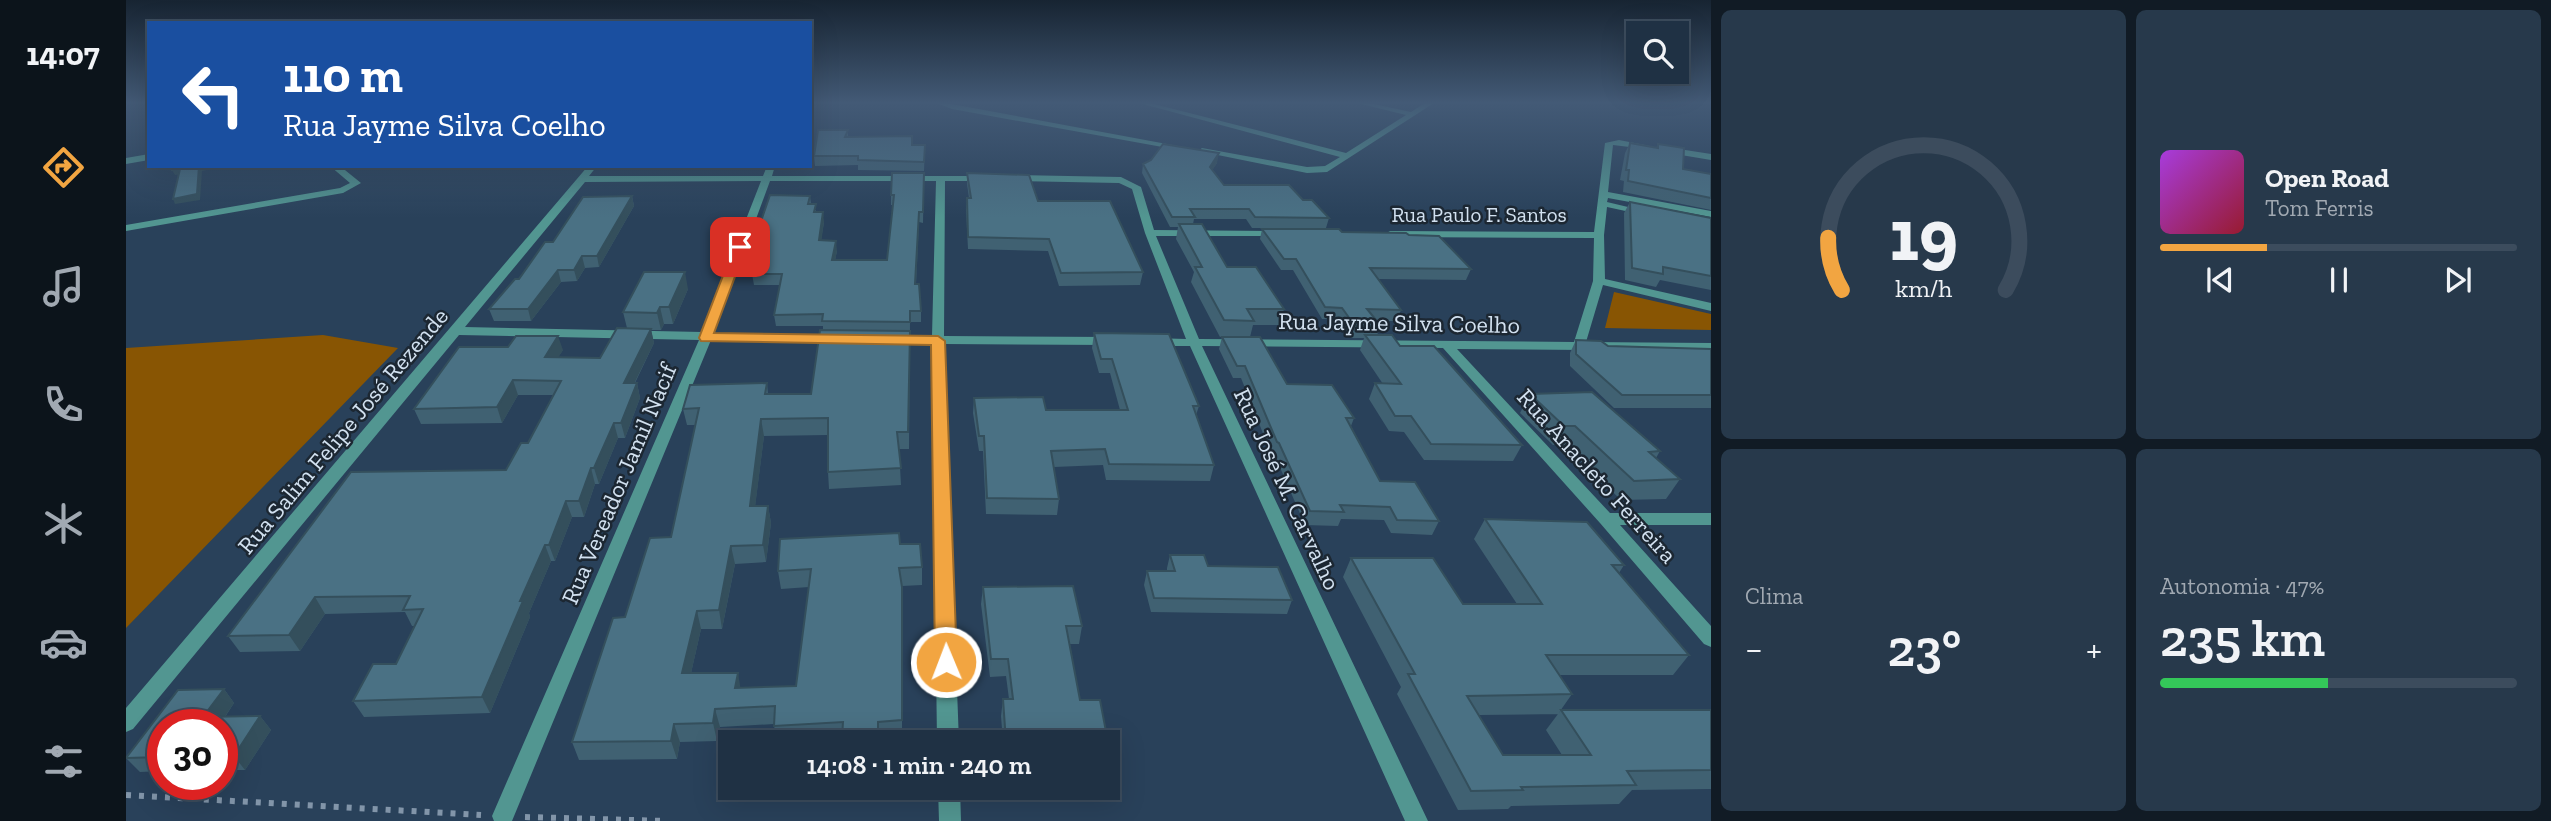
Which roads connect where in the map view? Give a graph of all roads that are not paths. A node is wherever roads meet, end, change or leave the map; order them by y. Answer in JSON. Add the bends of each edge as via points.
{"nodes":[{"id":1,"x":1146,"y":141,"type":"edge"},
{"id":2,"x":1290,"y":141,"type":"edge"},
{"id":3,"x":1370,"y":141,"type":"edge"},
{"id":4,"x":1184,"y":148,"type":"edge"},
{"id":5,"x":1198,"y":150,"type":"edge"},
{"id":6,"x":1347,"y":156,"type":"junction"},
{"id":7,"x":147,"y":157,"type":"edge"},
{"id":8,"x":1711,"y":157,"type":"edge"},
{"id":9,"x":126,"y":161,"type":"edge"},
{"id":10,"x":337,"y":168,"type":"edge"},
{"id":11,"x":591,"y":168,"type":"edge"},
{"id":12,"x":769,"y":172,"type":"edge"},
{"id":13,"x":941,"y":177,"type":"junction"},
{"id":14,"x":583,"y":179,"type":"junction"},
{"id":15,"x":1604,"y":199,"type":"junction"},
{"id":16,"x":1711,"y":214,"type":"edge"},
{"id":17,"x":1711,"y":225,"type":"edge"},
{"id":18,"x":126,"y":228,"type":"edge"},
{"id":19,"x":1150,"y":233,"type":"junction"},
{"id":20,"x":1286,"y":233,"type":"edge"},
{"id":21,"x":1381,"y":234,"type":"edge"},
{"id":22,"x":1599,"y":234,"type":"junction"},
{"id":23,"x":1599,"y":281,"type":"junction"},
{"id":24,"x":1711,"y":307,"type":"edge"},
{"id":25,"x":457,"y":331,"type":"junction"},
{"id":26,"x":706,"y":338,"type":"junction"},
{"id":27,"x":856,"y":340,"type":"edge"},
{"id":28,"x":883,"y":340,"type":"edge"},
{"id":29,"x":938,"y":341,"type":"junction"},
{"id":30,"x":1194,"y":342,"type":"junction"},
{"id":31,"x":1447,"y":345,"type":"junction"},
{"id":32,"x":1579,"y":345,"type":"junction"},
{"id":33,"x":1711,"y":347,"type":"edge"},
{"id":34,"x":1606,"y":519,"type":"junction"},
{"id":35,"x":1711,"y":519,"type":"edge"},
{"id":36,"x":1711,"y":639,"type":"edge"},
{"id":37,"x":126,"y":723,"type":"edge"},
{"id":38,"x":948,"y":730,"type":"edge"},
{"id":39,"x":949,"y":800,"type":"edge"},
{"id":40,"x":503,"y":816,"type":"road end"},
{"id":41,"x":950,"y":821,"type":"edge"},
{"id":42,"x":1417,"y":821,"type":"edge"}],
"edges":[{"from":1,"to":4,"type":"street"},
{"from":2,"to":6,"type":"street"},
{"from":3,"to":6,"type":"street"},
{"from":5,"to":6,"type":"street","via":[[1319,170]]},
{"from":7,"to":9,"type":"street"},
{"from":8,"to":15,"type":"street","via":[[1609,143]]},
{"from":10,"to":18,"type":"street","via":[[356,183],[332,192]]},
{"from":11,"to":14,"type":"street","name":"Rua Salim Felipe José Rezende"},
{"from":12,"to":13,"type":"street"},
{"from":12,"to":14,"type":"street"},
{"from":12,"to":26,"type":"street","name":"Rua Vereador Jamil Nacif"},
{"from":13,"to":19,"type":"street","name":"Rua José M. Carvalho","via":[[1121,180],[1136,187]]},
{"from":13,"to":29,"type":"street"},
{"from":14,"to":25,"type":"street","name":"Rua Salim Felipe José Rezende"},
{"from":15,"to":16,"type":"street"},
{"from":15,"to":17,"type":"street"},
{"from":15,"to":22,"type":"street"},
{"from":19,"to":20,"type":"street"},
{"from":19,"to":30,"type":"street","name":"Rua José M. Carvalho"},
{"from":21,"to":22,"type":"street","name":"Rua Paulo F. Santos"},
{"from":22,"to":23,"type":"street"},
{"from":23,"to":24,"type":"street"},
{"from":23,"to":32,"type":"street"},
{"from":25,"to":26,"type":"street"},
{"from":25,"to":37,"type":"street","name":"Rua Salim Felipe José Rezende"},
{"from":26,"to":27,"type":"street"},
{"from":26,"to":40,"type":"street","name":"Rua Vereador Jamil Nacif"},
{"from":28,"to":29,"type":"street","name":"Rua Jayme Silva Coelho"},
{"from":29,"to":30,"type":"street","name":"Rua Jayme Silva Coelho"},
{"from":29,"to":38,"type":"street"},
{"from":30,"to":31,"type":"street","name":"Rua Jayme Silva Coelho"},
{"from":30,"to":42,"type":"street","name":"Rua José M. Carvalho"},
{"from":31,"to":32,"type":"street","name":"Rua Jayme Silva Coelho"},
{"from":31,"to":34,"type":"street","name":"Rua Anacleto Ferreira"},
{"from":32,"to":33,"type":"street","name":"Rua Jayme Silva Coelho"},
{"from":34,"to":35,"type":"street"},
{"from":34,"to":36,"type":"street","name":"Rua Anacleto Ferreira"},
{"from":39,"to":41,"type":"street"}]}
